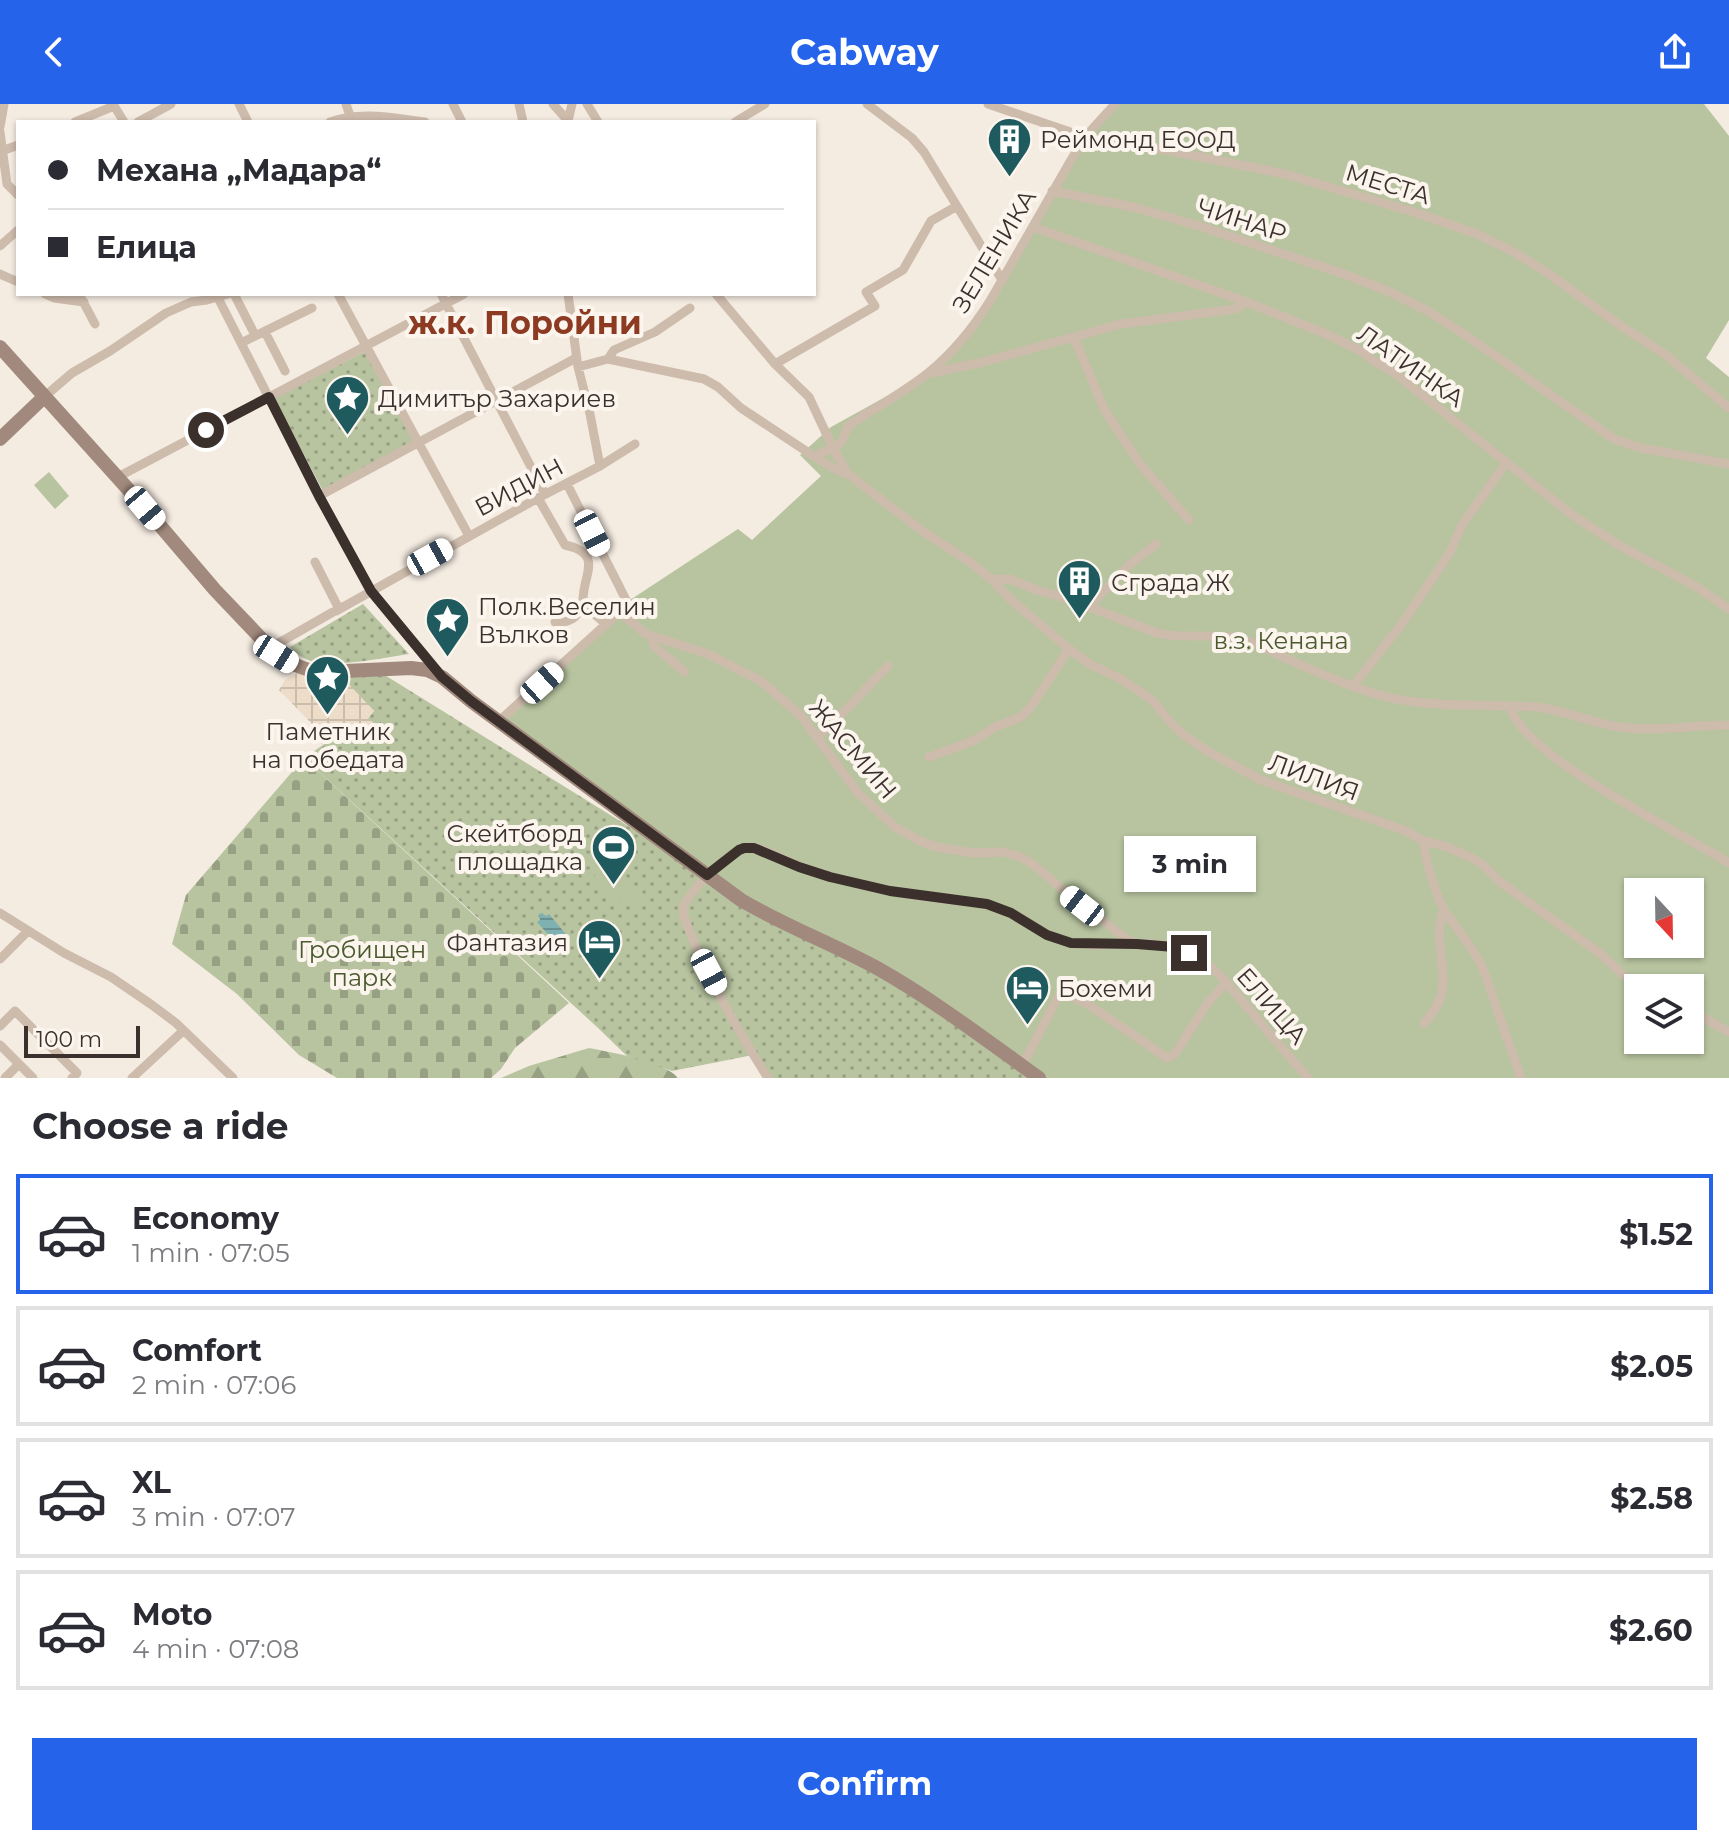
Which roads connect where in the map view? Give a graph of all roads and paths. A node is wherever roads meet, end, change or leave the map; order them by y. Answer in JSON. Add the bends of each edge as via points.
{"nodes":[{"id":1,"x":4,"y":104,"type":"edge"},
{"id":2,"x":171,"y":104,"type":"edge"},
{"id":3,"x":346,"y":104,"type":"edge"},
{"id":4,"x":553,"y":104,"type":"edge"},
{"id":5,"x":765,"y":104,"type":"edge"},
{"id":6,"x":867,"y":104,"type":"edge"},
{"id":7,"x":988,"y":104,"type":"edge"},
{"id":8,"x":1115,"y":104,"type":"edge"},
{"id":9,"x":114,"y":105,"type":"edge"},
{"id":10,"x":350,"y":116,"type":"junction"},
{"id":11,"x":80,"y":120,"type":"edge"},
{"id":12,"x":142,"y":120,"type":"edge"},
{"id":13,"x":337,"y":120,"type":"edge"},
{"id":14,"x":411,"y":120,"type":"edge"},
{"id":15,"x":567,"y":120,"type":"edge"},
{"id":16,"x":738,"y":120,"type":"edge"},
{"id":17,"x":0,"y":129,"type":"edge"},
{"id":18,"x":1085,"y":137,"type":"junction"},
{"id":19,"x":16,"y":146,"type":"edge"},
{"id":20,"x":2,"y":151,"type":"junction"},
{"id":21,"x":4,"y":184,"type":"edge"},
{"id":22,"x":1052,"y":191,"type":"junction"},
{"id":23,"x":957,"y":206,"type":"junction"},
{"id":24,"x":1033,"y":227,"type":"junction"},
{"id":25,"x":16,"y":232,"type":"edge"},
{"id":26,"x":0,"y":246,"type":"edge"},
{"id":27,"x":1002,"y":280,"type":"junction"},
{"id":28,"x":50,"y":296,"type":"edge"},
{"id":29,"x":216,"y":296,"type":"edge"},
{"id":30,"x":220,"y":296,"type":"edge"},
{"id":31,"x":235,"y":296,"type":"edge"},
{"id":32,"x":339,"y":296,"type":"edge"},
{"id":33,"x":571,"y":296,"type":"edge"},
{"id":34,"x":718,"y":296,"type":"edge"},
{"id":35,"x":82,"y":298,"type":"edge"},
{"id":36,"x":444,"y":299,"type":"edge"},
{"id":37,"x":1244,"y":301,"type":"junction"},
{"id":38,"x":312,"y":308,"type":"dead end"},
{"id":39,"x":690,"y":308,"type":"dead end"},
{"id":40,"x":95,"y":324,"type":"dead end"},
{"id":41,"x":260,"y":334,"type":"junction"},
{"id":42,"x":1074,"y":337,"type":"junction"},
{"id":43,"x":241,"y":343,"type":"junction"},
{"id":44,"x":365,"y":346,"type":"junction"},
{"id":45,"x":0,"y":347,"type":"edge"},
{"id":46,"x":608,"y":359,"type":"junction"},
{"id":47,"x":577,"y":362,"type":"junction"},
{"id":48,"x":775,"y":364,"type":"junction"},
{"id":49,"x":285,"y":371,"type":"dead end"},
{"id":50,"x":927,"y":374,"type":"junction"},
{"id":51,"x":44,"y":397,"type":"junction"},
{"id":52,"x":269,"y":397,"type":"junction"},
{"id":53,"x":497,"y":400,"type":"junction"},
{"id":54,"x":1729,"y":408,"type":"edge"},
{"id":55,"x":0,"y":439,"type":"edge"},
{"id":56,"x":419,"y":442,"type":"junction"},
{"id":57,"x":635,"y":444,"type":"dead end"},
{"id":58,"x":833,"y":448,"type":"junction"},
{"id":59,"x":815,"y":457,"type":"junction"},
{"id":60,"x":1506,"y":463,"type":"junction"},
{"id":61,"x":1729,"y":464,"type":"edge"},
{"id":62,"x":600,"y":466,"type":"junction"},
{"id":63,"x":848,"y":474,"type":"junction"},
{"id":64,"x":116,"y":478,"type":"junction"},
{"id":65,"x":567,"y":484,"type":"junction"},
{"id":66,"x":319,"y":496,"type":"junction"},
{"id":67,"x":541,"y":496,"type":"junction"},
{"id":68,"x":1189,"y":520,"type":"dead end"},
{"id":69,"x":469,"y":536,"type":"junction"},
{"id":70,"x":1156,"y":544,"type":"dead end"},
{"id":71,"x":315,"y":562,"type":"dead end"},
{"id":72,"x":991,"y":579,"type":"junction"},
{"id":73,"x":371,"y":591,"type":"junction"},
{"id":74,"x":583,"y":604,"type":"junction"},
{"id":75,"x":1089,"y":607,"type":"junction"},
{"id":76,"x":1729,"y":609,"type":"edge"},
{"id":77,"x":336,"y":611,"type":"junction"},
{"id":78,"x":621,"y":613,"type":"junction"},
{"id":79,"x":555,"y":622,"type":"dead end"},
{"id":80,"x":607,"y":625,"type":"junction"},
{"id":81,"x":651,"y":636,"type":"junction"},
{"id":82,"x":270,"y":648,"type":"junction"},
{"id":83,"x":1069,"y":649,"type":"junction"},
{"id":84,"x":888,"y":666,"type":"dead end"},
{"id":85,"x":685,"y":672,"type":"dead end"},
{"id":86,"x":442,"y":677,"type":"junction"},
{"id":87,"x":1353,"y":686,"type":"junction"},
{"id":88,"x":1510,"y":706,"type":"junction"},
{"id":89,"x":499,"y":721,"type":"junction"},
{"id":90,"x":1729,"y":725,"type":"edge"},
{"id":91,"x":817,"y":737,"type":"junction"},
{"id":92,"x":929,"y":757,"type":"dead end"},
{"id":93,"x":1424,"y":841,"type":"junction"},
{"id":94,"x":1729,"y":863,"type":"edge"},
{"id":95,"x":707,"y":875,"type":"junction"},
{"id":96,"x":1444,"y":910,"type":"junction"},
{"id":97,"x":0,"y":913,"type":"edge"},
{"id":98,"x":28,"y":931,"type":"junction"},
{"id":99,"x":1137,"y":944,"type":"junction"},
{"id":100,"x":0,"y":959,"type":"edge"},
{"id":101,"x":1624,"y":976,"type":"edge"},
{"id":102,"x":1226,"y":983,"type":"junction"},
{"id":103,"x":1704,"y":1018,"type":"edge"},
{"id":104,"x":1424,"y":1023,"type":"dead end"},
{"id":105,"x":0,"y":1026,"type":"edge"},
{"id":106,"x":183,"y":1031,"type":"junction"},
{"id":107,"x":1729,"y":1032,"type":"edge"},
{"id":108,"x":0,"y":1045,"type":"edge"},
{"id":109,"x":19,"y":1064,"type":"junction"},
{"id":110,"x":1022,"y":1066,"type":"junction"},
{"id":111,"x":136,"y":1077,"type":"edge"},
{"id":112,"x":5,"y":1078,"type":"edge"},
{"id":113,"x":33,"y":1078,"type":"edge"},
{"id":114,"x":72,"y":1078,"type":"edge"},
{"id":115,"x":233,"y":1078,"type":"edge"},
{"id":116,"x":768,"y":1078,"type":"edge"},
{"id":117,"x":1039,"y":1078,"type":"edge"},
{"id":118,"x":1308,"y":1078,"type":"edge"},
{"id":119,"x":1521,"y":1078,"type":"edge"}],
"edges":[{"from":1,"to":17,"type":"street"},
{"from":2,"to":12,"type":"street"},
{"from":3,"to":10,"type":"street"},
{"from":4,"to":15,"type":"street"},
{"from":5,"to":16,"type":"street"},
{"from":6,"to":23,"type":"street","via":[[918,144]]},
{"from":7,"to":18,"type":"street","name":"МЕСТА"},
{"from":8,"to":18,"type":"street","name":"ЗЕЛЕНИКА"},
{"from":9,"to":11,"type":"street"},
{"from":10,"to":13,"type":"street"},
{"from":10,"to":14,"type":"street"},
{"from":17,"to":20,"type":"street"},
{"from":18,"to":22,"type":"street","name":"ЗЕЛЕНИКА"},
{"from":18,"to":54,"type":"street","name":"МЕСТА","via":[[1285,174],[1477,234],[1546,272],[1666,355]]},
{"from":19,"to":20,"type":"street"},
{"from":20,"to":21,"type":"street"},
{"from":22,"to":24,"type":"street","name":"ЗЕЛЕНИКА"},
{"from":22,"to":61,"type":"street","name":"ЧИНАР","via":[[1199,226],[1390,292],[1487,350],[1614,439]]},
{"from":23,"to":27,"type":"street"},
{"from":23,"to":48,"type":"street","via":[[931,221],[903,270],[866,292],[875,306]]},
{"from":24,"to":27,"type":"street","name":"ЗЕЛЕНИКА"},
{"from":24,"to":37,"type":"street","name":"ЛАТИНКА"},
{"from":25,"to":26,"type":"street"},
{"from":27,"to":50,"type":"street","name":"ЗЕЛЕНИКА","via":[[976,323]]},
{"from":28,"to":35,"type":"street"},
{"from":29,"to":51,"type":"street","via":[[166,313]]},
{"from":30,"to":43,"type":"street"},
{"from":31,"to":41,"type":"street"},
{"from":32,"to":44,"type":"street"},
{"from":33,"to":47,"type":"street"},
{"from":34,"to":48,"type":"street"},
{"from":35,"to":40,"type":"street"},
{"from":36,"to":44,"type":"street"},
{"from":36,"to":53,"type":"street"},
{"from":37,"to":42,"type":"street","via":[[1235,309],[1121,324]]},
{"from":37,"to":60,"type":"street","name":"ЛАТИНКА","via":[[1362,352]]},
{"from":38,"to":41,"type":"street"},
{"from":39,"to":46,"type":"street","via":[[655,332],[614,350]]},
{"from":41,"to":43,"type":"street"},
{"from":41,"to":49,"type":"street"},
{"from":42,"to":50,"type":"street"},
{"from":42,"to":68,"type":"street","via":[[1104,409],[1140,464]]},
{"from":43,"to":52,"type":"street"},
{"from":44,"to":52,"type":"street"},
{"from":44,"to":56,"type":"street"},
{"from":45,"to":51,"type":"main road"},
{"from":46,"to":47,"type":"street"},
{"from":46,"to":59,"type":"street","via":[[704,379]]},
{"from":47,"to":53,"type":"street"},
{"from":47,"to":62,"type":"street"},
{"from":48,"to":58,"type":"street","via":[[809,397]]},
{"from":50,"to":58,"type":"street","name":"ЗЕЛЕНИКА","via":[[848,426]]},
{"from":51,"to":55,"type":"main road"},
{"from":51,"to":64,"type":"main road"},
{"from":52,"to":64,"type":"street"},
{"from":52,"to":66,"type":"street"},
{"from":53,"to":56,"type":"street"},
{"from":53,"to":67,"type":"street"},
{"from":56,"to":66,"type":"street"},
{"from":56,"to":69,"type":"street"},
{"from":57,"to":62,"type":"street","name":"ВИДИН"},
{"from":58,"to":59,"type":"street","name":"ЗЕЛЕНИКА"},
{"from":58,"to":63,"type":"street"},
{"from":59,"to":63,"type":"street"},
{"from":60,"to":76,"type":"street","name":"ЛАТИНКА","via":[[1615,543]]},
{"from":60,"to":87,"type":"street","via":[[1411,610]]},
{"from":62,"to":65,"type":"street","name":"ВИДИН"},
{"from":63,"to":72,"type":"street","name":"ЛИЛИЯ"},
{"from":64,"to":82,"type":"main road"},
{"from":65,"to":67,"type":"street","name":"ВИДИН"},
{"from":65,"to":78,"type":"street","via":[[625,598]]},
{"from":66,"to":73,"type":"street"},
{"from":67,"to":69,"type":"street","name":"ВИДИН"},
{"from":67,"to":74,"type":"street","via":[[565,545],[580,548],[588,557]]},
{"from":69,"to":73,"type":"street","name":"ВИДИН"},
{"from":70,"to":75,"type":"street"},
{"from":71,"to":77,"type":"street"},
{"from":72,"to":75,"type":"street","via":[[1009,579]]},
{"from":72,"to":83,"type":"street","name":"ЛИЛИЯ"},
{"from":73,"to":77,"type":"street","name":"ВИДИН"},
{"from":73,"to":86,"type":"street"},
{"from":74,"to":79,"type":"street","via":[[578,616]]},
{"from":74,"to":80,"type":"street"},
{"from":75,"to":87,"type":"street","via":[[1164,635],[1239,638]]},
{"from":77,"to":82,"type":"street","name":"ВИДИН"},
{"from":78,"to":80,"type":"street"},
{"from":78,"to":81,"type":"street","name":"ЖАСМИН"},
{"from":80,"to":89,"type":"street"},
{"from":81,"to":85,"type":"street","via":[[654,646]]},
{"from":81,"to":91,"type":"street","name":"ЖАСМИН","via":[[708,654],[761,681]]},
{"from":82,"to":86,"type":"main road","via":[[309,670],[411,668]]},
{"from":83,"to":92,"type":"street","via":[[1021,717]]},
{"from":83,"to":93,"type":"street","name":"ЛИЛИЯ","via":[[1141,692],[1184,735],[1245,773]]},
{"from":84,"to":91,"type":"street"},
{"from":86,"to":89,"type":"main road"},
{"from":87,"to":88,"type":"street","via":[[1416,702]]},
{"from":88,"to":90,"type":"street","via":[[1636,729]]},
{"from":88,"to":94,"type":"street","via":[[1525,733],[1604,792]]},
{"from":89,"to":95,"type":"main road"},
{"from":91,"to":99,"type":"street","name":"ЖАСМИН","via":[[858,793],[895,827],[936,847],[1021,857]]},
{"from":93,"to":96,"type":"street"},
{"from":93,"to":101,"type":"street","name":"ЛИЛИЯ","via":[[1482,864]]},
{"from":95,"to":99,"type":"street","name":"ЕЛИЦА","via":[[739,850],[754,848],[830,877],[987,904],[1071,943]]},
{"from":95,"to":110,"type":"main road","via":[[764,914],[897,980]]},
{"from":95,"to":116,"type":"street","via":[[688,896],[683,912],[701,956]]},
{"from":96,"to":104,"type":"street","via":[[1443,986]]},
{"from":96,"to":119,"type":"street","via":[[1482,966]]},
{"from":97,"to":98,"type":"street"},
{"from":98,"to":100,"type":"street"},
{"from":98,"to":106,"type":"street","via":[[111,977]]},
{"from":99,"to":102,"type":"street","name":"ЕЛИЦА","via":[[1185,951]]},
{"from":102,"to":110,"type":"street","via":[[1167,1058],[1086,1003],[1063,994]]},
{"from":102,"to":118,"type":"street","name":"ЕЛИЦА"},
{"from":103,"to":107,"type":"street"},
{"from":105,"to":114,"type":"street","via":[[15,1011],[77,1073]]},
{"from":106,"to":111,"type":"street"},
{"from":106,"to":115,"type":"street"},
{"from":108,"to":109,"type":"street"},
{"from":109,"to":112,"type":"street"},
{"from":109,"to":113,"type":"street"},
{"from":110,"to":117,"type":"main road"}]}
